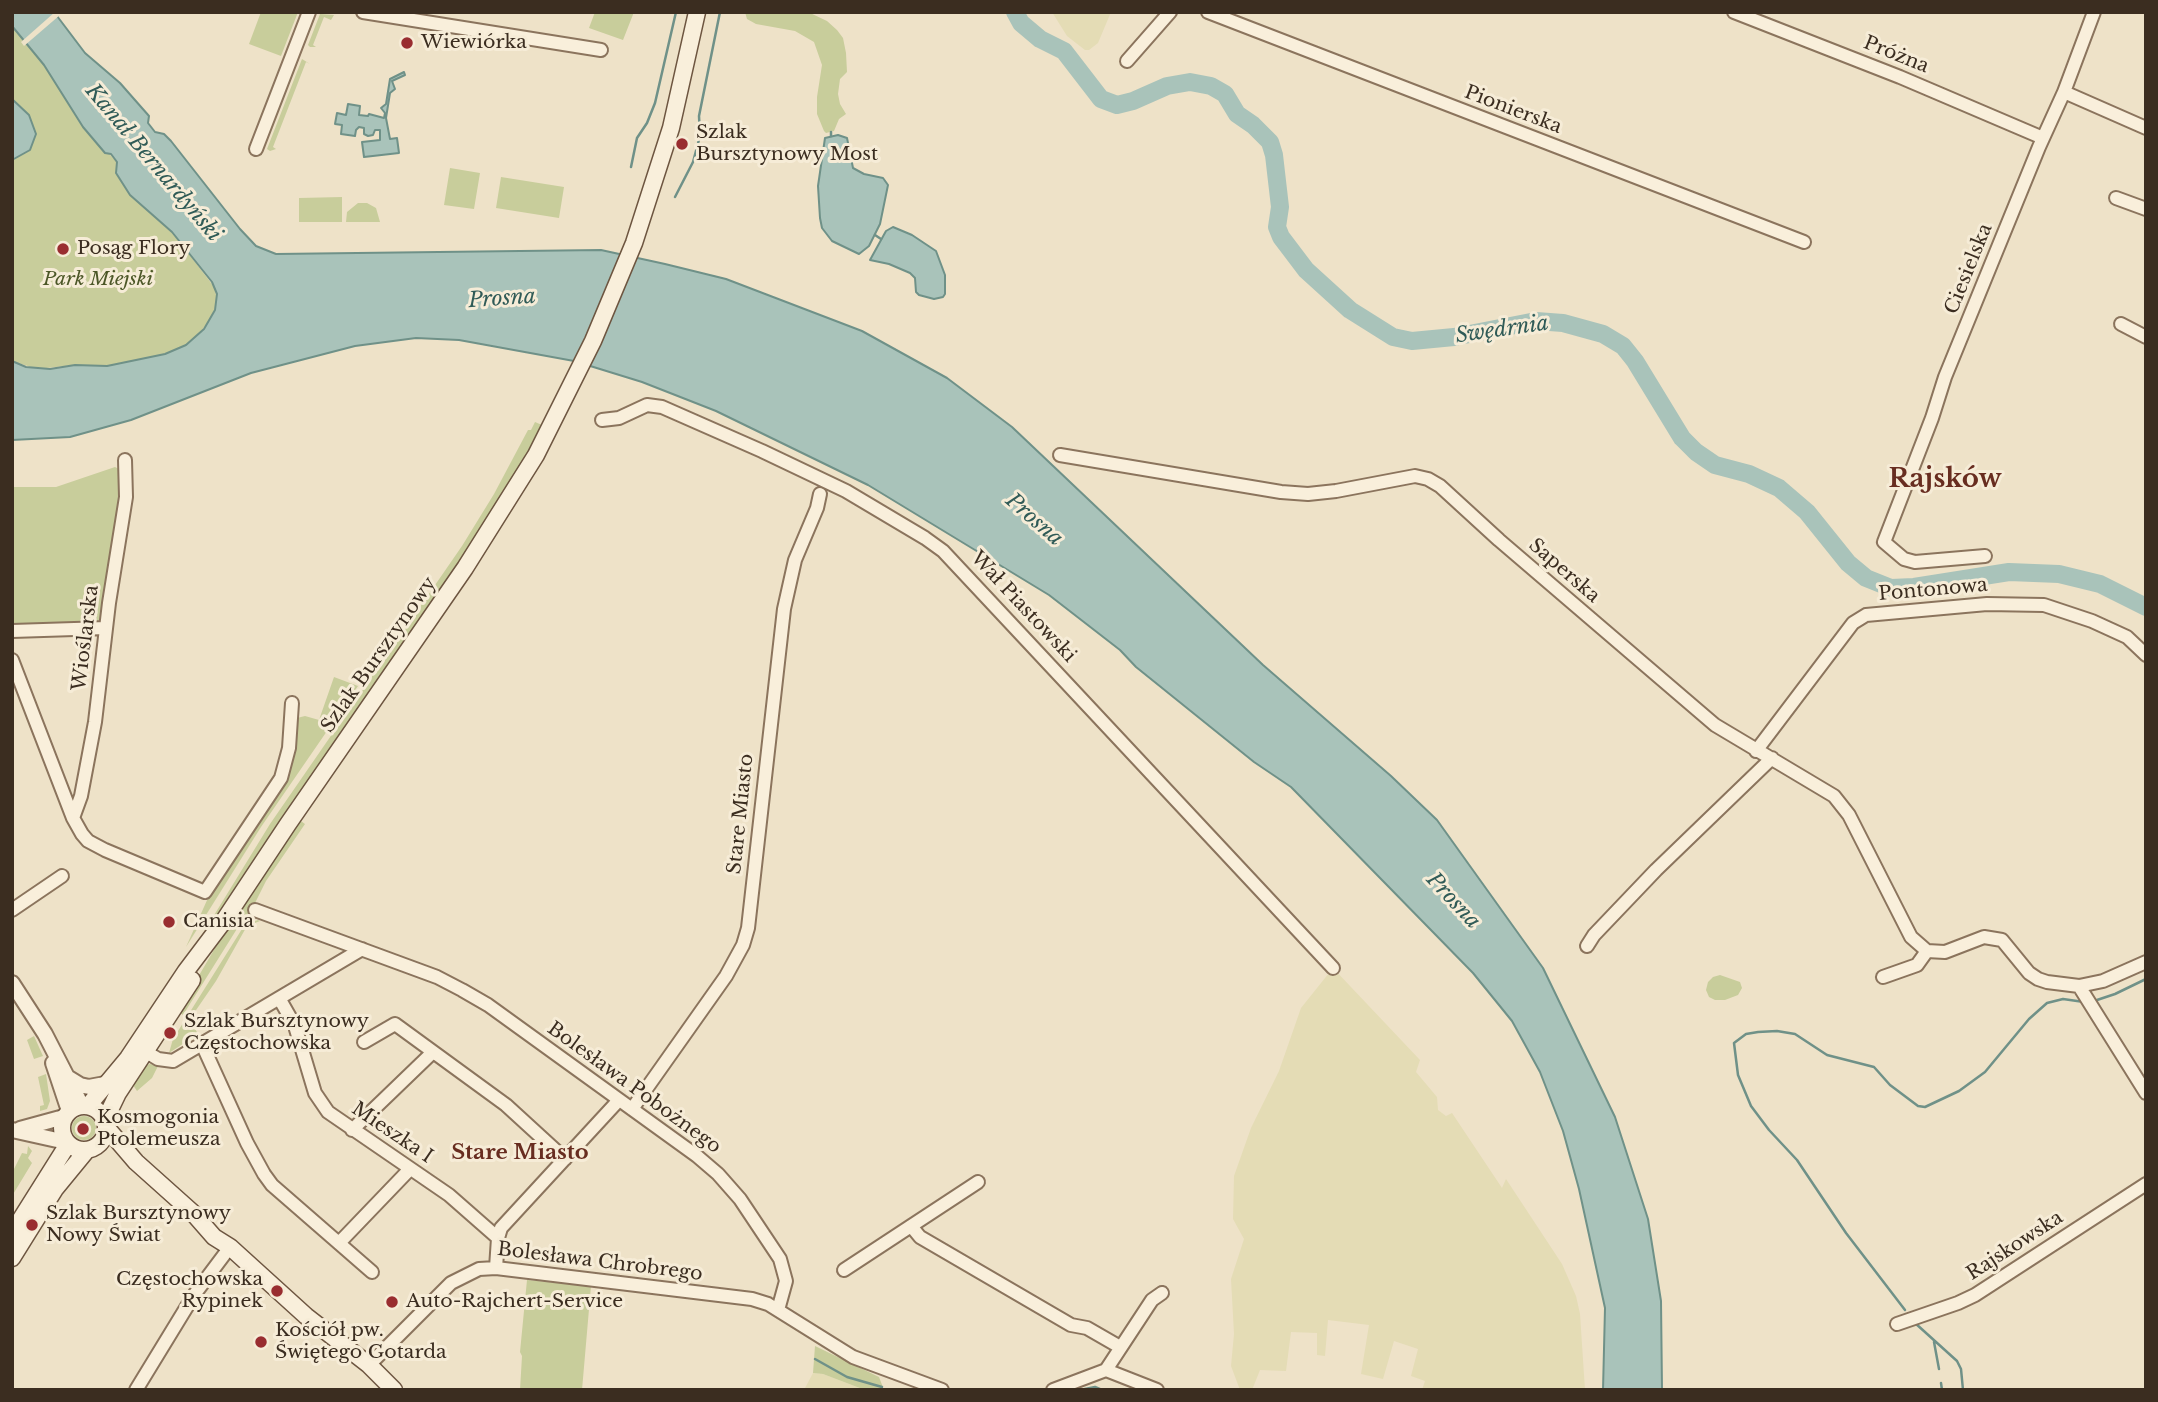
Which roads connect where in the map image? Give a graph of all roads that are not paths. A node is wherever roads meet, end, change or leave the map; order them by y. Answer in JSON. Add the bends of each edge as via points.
{"nodes":[{"id":1,"x":309,"y":12,"type":"edge"},
{"id":2,"x":363,"y":12,"type":"edge"},
{"id":3,"x":698,"y":12,"type":"edge"},
{"id":4,"x":1170,"y":12,"type":"edge"},
{"id":5,"x":1208,"y":12,"type":"edge"},
{"id":6,"x":1734,"y":12,"type":"edge"},
{"id":7,"x":2094,"y":12,"type":"edge"},
{"id":8,"x":601,"y":50,"type":"dead end"},
{"id":9,"x":1127,"y":61,"type":"dead end"},
{"id":10,"x":2064,"y":92,"type":"junction"},
{"id":11,"x":2146,"y":128,"type":"edge"},
{"id":12,"x":2043,"y":138,"type":"junction"},
{"id":13,"x":256,"y":149,"type":"dead end"},
{"id":14,"x":2116,"y":198,"type":"dead end"},
{"id":15,"x":2146,"y":209,"type":"edge"},
{"id":16,"x":1804,"y":242,"type":"dead end"},
{"id":17,"x":2121,"y":324,"type":"dead end"},
{"id":18,"x":2146,"y":337,"type":"edge"},
{"id":19,"x":602,"y":420,"type":"dead end"},
{"id":20,"x":1060,"y":455,"type":"dead end"},
{"id":21,"x":125,"y":460,"type":"dead end"},
{"id":22,"x":820,"y":494,"type":"dead end"},
{"id":23,"x":1985,"y":556,"type":"dead end"},
{"id":24,"x":106,"y":628,"type":"junction"},
{"id":25,"x":12,"y":631,"type":"edge"},
{"id":26,"x":2146,"y":655,"type":"edge"},
{"id":27,"x":12,"y":660,"type":"edge"},
{"id":28,"x":292,"y":704,"type":"dead end"},
{"id":29,"x":1756,"y":751,"type":"junction"},
{"id":30,"x":1772,"y":758,"type":"junction"},
{"id":31,"x":73,"y":818,"type":"junction"},
{"id":32,"x":62,"y":876,"type":"dead end"},
{"id":33,"x":12,"y":910,"type":"edge"},
{"id":34,"x":255,"y":910,"type":"dead end"},
{"id":35,"x":1587,"y":946,"type":"dead end"},
{"id":36,"x":362,"y":949,"type":"junction"},
{"id":37,"x":1927,"y":951,"type":"junction"},
{"id":38,"x":2146,"y":962,"type":"edge"},
{"id":39,"x":1333,"y":968,"type":"dead end"},
{"id":40,"x":1883,"y":977,"type":"dead end"},
{"id":41,"x":12,"y":983,"type":"edge"},
{"id":42,"x":2081,"y":990,"type":"junction"},
{"id":43,"x":279,"y":998,"type":"junction"},
{"id":44,"x":364,"y":1042,"type":"dead end"},
{"id":45,"x":49,"y":1044,"type":"junction"},
{"id":46,"x":202,"y":1044,"type":"junction"},
{"id":47,"x":142,"y":1049,"type":"junction"},
{"id":48,"x":433,"y":1052,"type":"junction"},
{"id":49,"x":67,"y":1077,"type":"junction"},
{"id":50,"x":105,"y":1084,"type":"junction"},
{"id":51,"x":2146,"y":1093,"type":"edge"},
{"id":52,"x":619,"y":1100,"type":"junction"},
{"id":53,"x":632,"y":1109,"type":"junction"},
{"id":54,"x":76,"y":1110,"type":"junction"},
{"id":55,"x":105,"y":1124,"type":"junction"},
{"id":56,"x":15,"y":1130,"type":"edge"},
{"id":57,"x":352,"y":1130,"type":"junction"},
{"id":58,"x":44,"y":1136,"type":"junction"},
{"id":59,"x":67,"y":1143,"type":"junction"},
{"id":60,"x":92,"y":1148,"type":"junction"},
{"id":61,"x":565,"y":1159,"type":"junction"},
{"id":62,"x":56,"y":1161,"type":"junction"},
{"id":63,"x":136,"y":1161,"type":"junction"},
{"id":64,"x":410,"y":1168,"type":"junction"},
{"id":65,"x":978,"y":1181,"type":"dead end"},
{"id":66,"x":2146,"y":1184,"type":"edge"},
{"id":67,"x":911,"y":1226,"type":"junction"},
{"id":68,"x":12,"y":1233,"type":"edge"},
{"id":69,"x":498,"y":1238,"type":"junction"},
{"id":70,"x":339,"y":1243,"type":"junction"},
{"id":71,"x":230,"y":1247,"type":"junction"},
{"id":72,"x":12,"y":1258,"type":"edge"},
{"id":73,"x":496,"y":1268,"type":"junction"},
{"id":74,"x":844,"y":1270,"type":"dead end"},
{"id":75,"x":373,"y":1272,"type":"dead end"},
{"id":76,"x":1162,"y":1293,"type":"dead end"},
{"id":77,"x":778,"y":1310,"type":"junction"},
{"id":78,"x":1897,"y":1324,"type":"dead end"},
{"id":79,"x":1120,"y":1347,"type":"junction"},
{"id":80,"x":369,"y":1365,"type":"junction"},
{"id":81,"x":1106,"y":1370,"type":"junction"},
{"id":82,"x":136,"y":1390,"type":"edge"},
{"id":83,"x":394,"y":1390,"type":"edge"},
{"id":84,"x":942,"y":1390,"type":"edge"},
{"id":85,"x":1053,"y":1390,"type":"edge"},
{"id":86,"x":1157,"y":1390,"type":"edge"}],
"edges":[{"from":1,"to":13,"type":"street"},
{"from":2,"to":8,"type":"street"},
{"from":3,"to":47,"type":"main road","name":"Szlak Bursztynowy","via":[[671,128],[644,215],[609,306],[564,402],[466,568],[186,971]]},
{"from":4,"to":9,"type":"street"},
{"from":5,"to":16,"type":"street","name":"Pionierska"},
{"from":6,"to":12,"type":"street","name":"Próżna"},
{"from":7,"to":10,"type":"street","name":"Ciesielska"},
{"from":10,"to":11,"type":"street"},
{"from":10,"to":12,"type":"street","name":"Ciesielska"},
{"from":12,"to":23,"type":"street","name":"Ciesielska","via":[[1884,541],[1904,559],[1915,562]]},
{"from":14,"to":15,"type":"street"},
{"from":17,"to":18,"type":"street"},
{"from":19,"to":39,"type":"street","name":"Wał Piastowski","via":[[647,405],[662,407],[846,491],[943,551]]},
{"from":20,"to":29,"type":"street","name":"Saperska","via":[[1295,493],[1336,491],[1403,477],[1427,479],[1704,716]]},
{"from":21,"to":24,"type":"street","name":"Wioślarska","via":[[126,497]]},
{"from":22,"to":53,"type":"street","name":"Stare Miasto","via":[[795,560],[783,609],[743,945]]},
{"from":24,"to":25,"type":"street"},
{"from":24,"to":31,"type":"street","name":"Wioślarska","via":[[89,756]]},
{"from":26,"to":29,"type":"street","name":"Pontonowa","via":[[2127,638],[2044,605],[1987,604],[1861,617]]},
{"from":27,"to":31,"type":"street"},
{"from":28,"to":31,"type":"street","via":[[289,748],[281,778],[205,892],[96,846]]},
{"from":29,"to":30,"type":"street","name":"Saperska"},
{"from":30,"to":35,"type":"street","via":[[1656,870]]},
{"from":30,"to":37,"type":"street","name":"Saperska","via":[[1842,804],[1911,937]]},
{"from":32,"to":33,"type":"street"},
{"from":34,"to":36,"type":"street","name":"Bolesława Pobożnego"},
{"from":36,"to":43,"type":"street"},
{"from":36,"to":52,"type":"street","name":"Bolesława Pobożnego","via":[[436,976],[488,1005]]},
{"from":37,"to":40,"type":"street","via":[[1917,965]]},
{"from":37,"to":42,"type":"street","via":[[1945,952],[1991,936],[2011,948],[2038,979]]},
{"from":38,"to":42,"type":"street"},
{"from":41,"to":45,"type":"street"},
{"from":42,"to":51,"type":"street"},
{"from":43,"to":46,"type":"street"},
{"from":43,"to":57,"type":"street","name":"Mieszka I","via":[[295,1026],[315,1093],[328,1112]]},
{"from":44,"to":48,"type":"street","via":[[395,1024]]},
{"from":45,"to":49,"type":"street"},
{"from":45,"to":54,"type":"street","via":[[59,1087]]},
{"from":46,"to":47,"type":"street","via":[[173,1062]]},
{"from":46,"to":70,"type":"street","via":[[264,1174]]},
{"from":47,"to":50,"type":"main road","name":"Szlak Bursztynowy"},
{"from":47,"to":55,"type":"main road","name":"Szlak Bursztynowy"},
{"from":48,"to":57,"type":"street"},
{"from":48,"to":61,"type":"street","via":[[506,1105]]},
{"from":49,"to":50,"type":"street","via":[[89,1087]]},
{"from":49,"to":54,"type":"street"},
{"from":50,"to":54,"type":"main road","name":"Szlak Bursztynowy"},
{"from":52,"to":53,"type":"street","name":"Bolesława Pobożnego"},
{"from":52,"to":61,"type":"street"},
{"from":53,"to":77,"type":"street","name":"Bolesława Pobożnego","via":[[718,1174],[740,1199],[780,1259],[786,1281]]},
{"from":54,"to":55,"type":"main road","via":[[98,1111]]},
{"from":54,"to":56,"type":"street"},
{"from":54,"to":59,"type":"main road","via":[[62,1132]]},
{"from":55,"to":60,"type":"main road","via":[[104,1138]]},
{"from":55,"to":63,"type":"main road"},
{"from":56,"to":58,"type":"street"},
{"from":57,"to":64,"type":"street","name":"Mieszka I"},
{"from":58,"to":59,"type":"street"},
{"from":58,"to":62,"type":"street"},
{"from":59,"to":60,"type":"main road","via":[[76,1149]]},
{"from":59,"to":62,"type":"main road"},
{"from":60,"to":63,"type":"main road"},
{"from":60,"to":72,"type":"main road","via":[[55,1189]]},
{"from":61,"to":69,"type":"street","via":[[501,1228]]},
{"from":62,"to":68,"type":"main road"},
{"from":63,"to":71,"type":"main road"},
{"from":64,"to":69,"type":"street","name":"Mieszka I"},
{"from":64,"to":70,"type":"street"},
{"from":65,"to":67,"type":"street"},
{"from":66,"to":78,"type":"street","name":"Rajskowska","via":[[1975,1295]]},
{"from":67,"to":74,"type":"street"},
{"from":67,"to":79,"type":"street","via":[[920,1237],[1071,1325],[1087,1328]]},
{"from":69,"to":73,"type":"street"},
{"from":70,"to":75,"type":"street"},
{"from":71,"to":80,"type":"main road"},
{"from":71,"to":82,"type":"street","via":[[194,1295]]},
{"from":73,"to":77,"type":"street","name":"Bolesława Chrobrego","via":[[752,1299]]},
{"from":73,"to":80,"type":"street","name":"Bolesława Chrobrego","via":[[479,1269],[451,1283]]},
{"from":76,"to":79,"type":"street","via":[[1152,1300]]},
{"from":77,"to":84,"type":"street","via":[[853,1357]]},
{"from":79,"to":81,"type":"street"},
{"from":80,"to":83,"type":"main road"},
{"from":81,"to":85,"type":"street"},
{"from":81,"to":86,"type":"street"}]}
